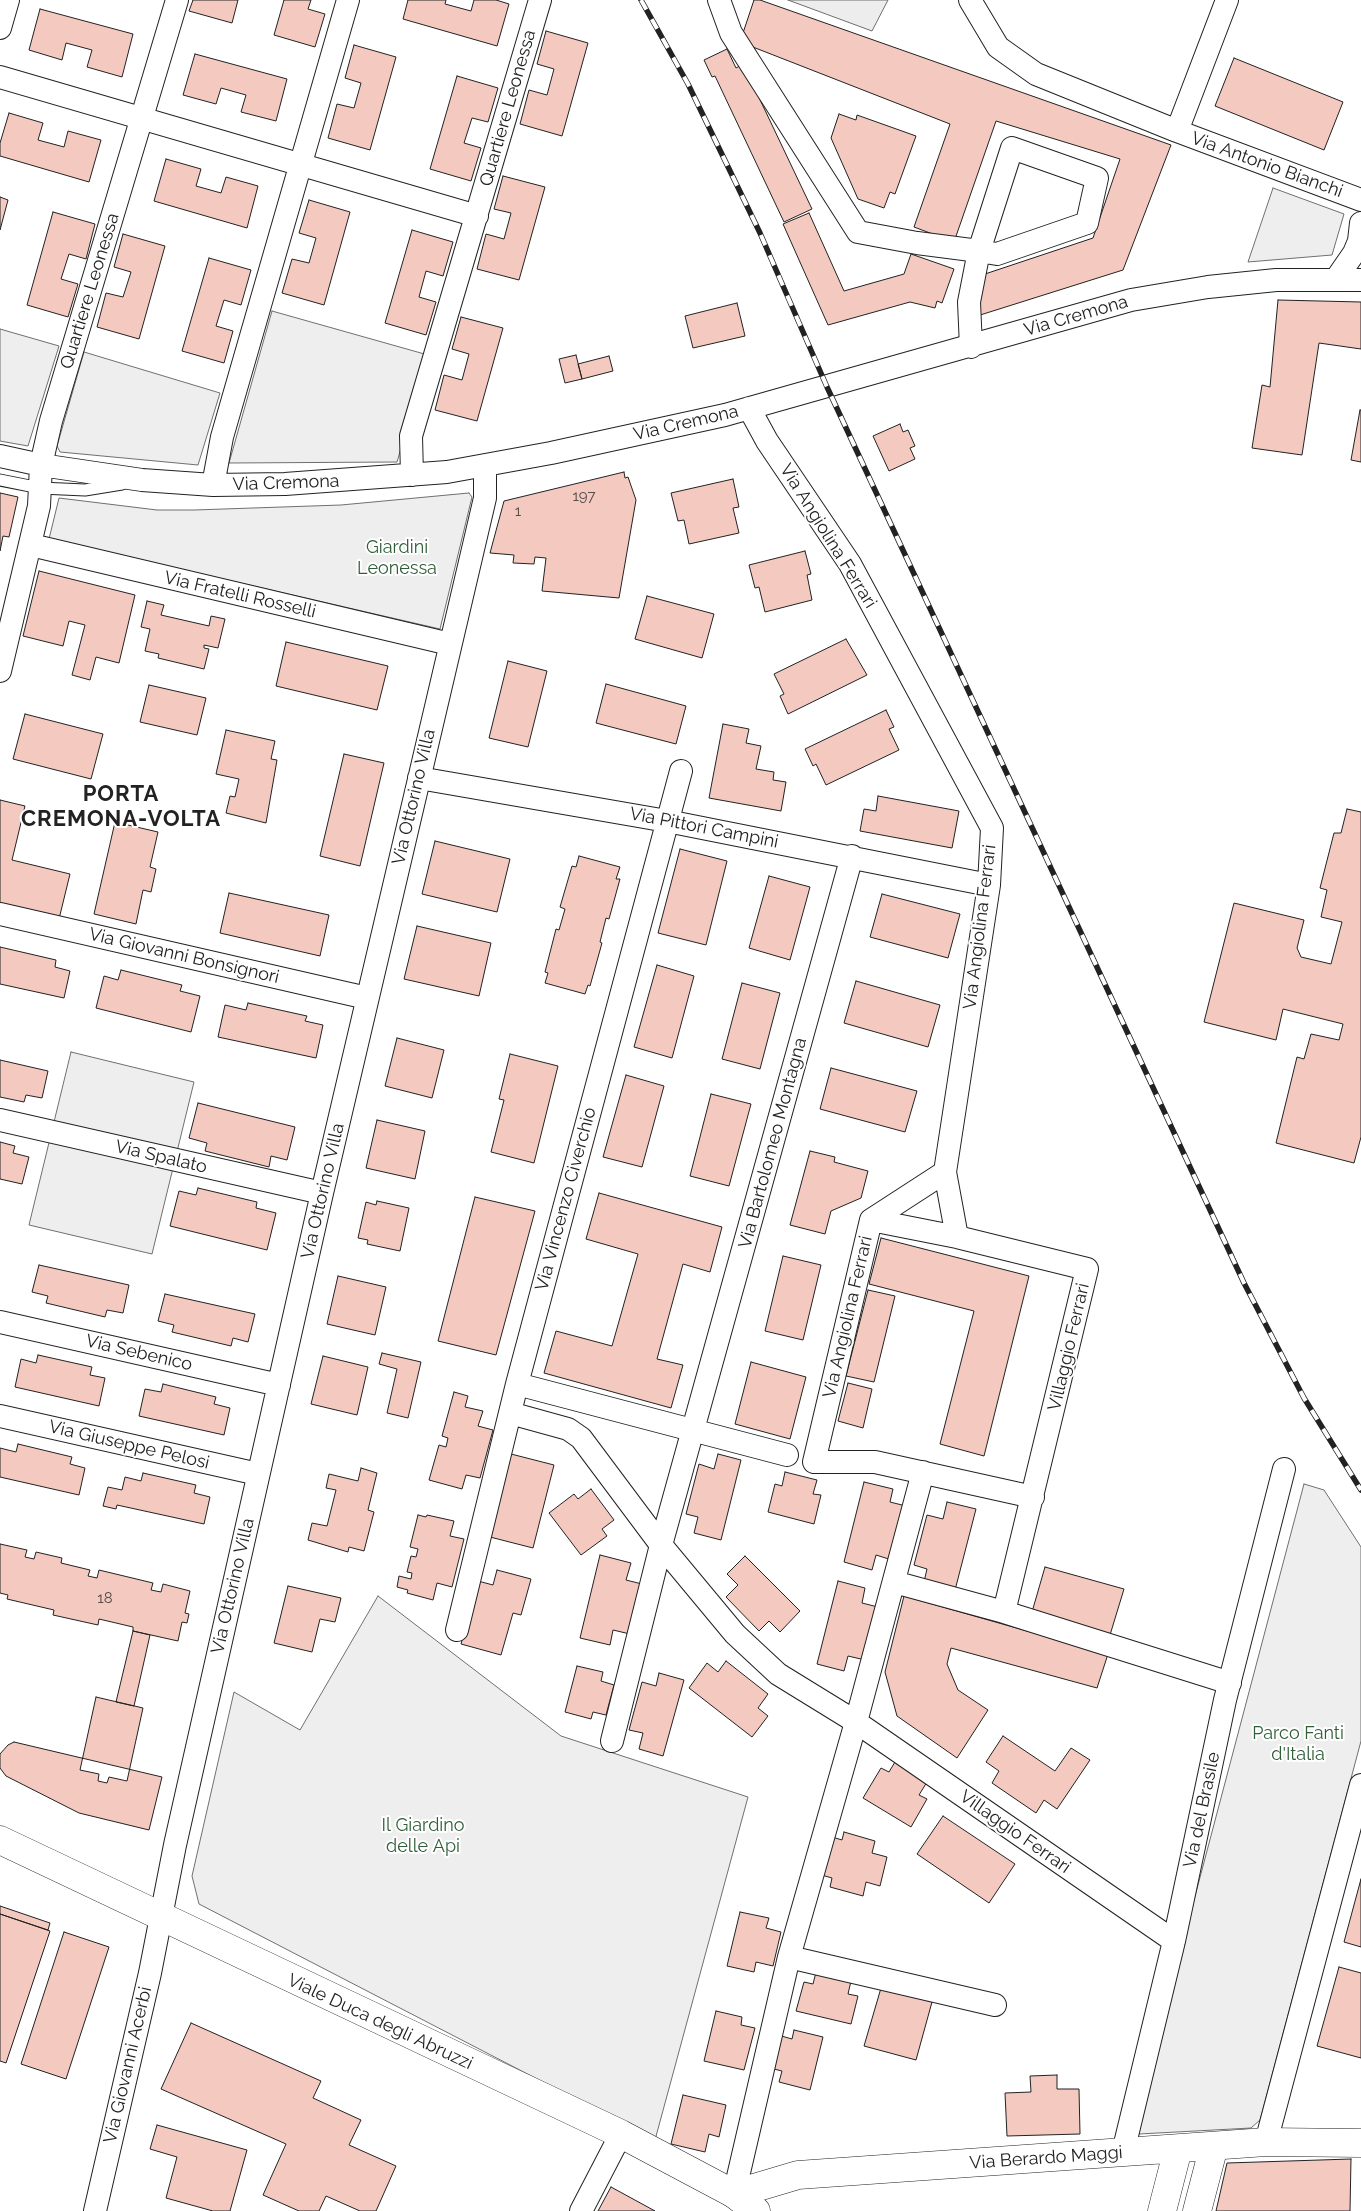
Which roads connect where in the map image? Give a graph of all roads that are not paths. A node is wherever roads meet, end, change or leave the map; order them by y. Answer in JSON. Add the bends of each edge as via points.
{"nodes":[{"id":1,"x":8,"y":0,"type":"edge"},
{"id":2,"x":177,"y":0,"type":"edge"},
{"id":3,"x":348,"y":0,"type":"edge"},
{"id":4,"x":540,"y":0,"type":"edge"},
{"id":5,"x":719,"y":0,"type":"edge"},
{"id":6,"x":970,"y":0,"type":"edge"},
{"id":7,"x":1227,"y":0,"type":"edge"},
{"id":8,"x":0,"y":28,"type":"edge"},
{"id":9,"x":0,"y":77,"type":"edge"},
{"id":10,"x":142,"y":118,"type":"junction"},
{"id":11,"x":1177,"y":131,"type":"junction"},
{"id":12,"x":300,"y":165,"type":"junction"},
{"id":13,"x":1359,"y":199,"type":"edge"},
{"id":14,"x":477,"y":216,"type":"junction"},
{"id":15,"x":1361,"y":221,"type":"edge"},
{"id":16,"x":979,"y":251,"type":"junction"},
{"id":17,"x":1336,"y":279,"type":"junction"},
{"id":18,"x":1361,"y":280,"type":"edge"},
{"id":19,"x":971,"y":347,"type":"junction"},
{"id":20,"x":749,"y":408,"type":"junction"},
{"id":21,"x":0,"y":456,"type":"edge"},
{"id":22,"x":41,"y":465,"type":"junction"},
{"id":23,"x":486,"y":465,"type":"junction"},
{"id":24,"x":412,"y":475,"type":"junction"},
{"id":25,"x":0,"y":480,"type":"edge"},
{"id":26,"x":142,"y":480,"type":"junction"},
{"id":27,"x":213,"y":485,"type":"junction"},
{"id":28,"x":40,"y":488,"type":"junction"},
{"id":29,"x":31,"y":546,"type":"junction"},
{"id":30,"x":450,"y":644,"type":"junction"},
{"id":31,"x":0,"y":671,"type":"edge"},
{"id":32,"x":681,"y":771,"type":"dead end"},
{"id":33,"x":419,"y":778,"type":"junction"},
{"id":34,"x":667,"y":821,"type":"junction"},
{"id":35,"x":852,"y":856,"type":"junction"},
{"id":36,"x":989,"y":885,"type":"junction"},
{"id":37,"x":0,"y":914,"type":"edge"},
{"id":38,"x":368,"y":998,"type":"junction"},
{"id":39,"x":0,"y":1120,"type":"edge"},
{"id":40,"x":945,"y":1172,"type":"junction"},
{"id":41,"x":322,"y":1193,"type":"junction"},
{"id":42,"x":871,"y":1220,"type":"junction"},
{"id":43,"x":957,"y":1237,"type":"junction"},
{"id":44,"x":0,"y":1322,"type":"edge"},
{"id":45,"x":279,"y":1384,"type":"junction"},
{"id":46,"x":517,"y":1384,"type":"junction"},
{"id":47,"x":510,"y":1413,"type":"junction"},
{"id":48,"x":0,"y":1416,"type":"edge"},
{"id":49,"x":694,"y":1429,"type":"junction"},
{"id":50,"x":787,"y":1455,"type":"dead end"},
{"id":51,"x":1284,"y":1469,"type":"dead end"},
{"id":52,"x":923,"y":1472,"type":"junction"},
{"id":53,"x":258,"y":1474,"type":"junction"},
{"id":54,"x":1033,"y":1497,"type":"junction"},
{"id":55,"x":661,"y":1545,"type":"junction"},
{"id":56,"x":894,"y":1582,"type":"junction"},
{"id":57,"x":1004,"y":1612,"type":"junction"},
{"id":58,"x":457,"y":1630,"type":"dead end"},
{"id":59,"x":1230,"y":1683,"type":"junction"},
{"id":60,"x":856,"y":1722,"type":"junction"},
{"id":61,"x":612,"y":1742,"type":"dead end"},
{"id":62,"x":1361,"y":1785,"type":"edge"},
{"id":63,"x":0,"y":1840,"type":"edge"},
{"id":64,"x":162,"y":1919,"type":"junction"},
{"id":65,"x":1174,"y":1941,"type":"junction"},
{"id":66,"x":790,"y":1957,"type":"junction"},
{"id":67,"x":995,"y":2005,"type":"dead end"},
{"id":68,"x":621,"y":2134,"type":"junction"},
{"id":69,"x":1266,"y":2142,"type":"junction"},
{"id":70,"x":1361,"y":2143,"type":"edge"},
{"id":71,"x":1214,"y":2146,"type":"junction"},
{"id":72,"x":1178,"y":2149,"type":"junction"},
{"id":73,"x":1123,"y":2152,"type":"junction"},
{"id":74,"x":734,"y":2194,"type":"junction"},
{"id":75,"x":94,"y":2211,"type":"edge"},
{"id":76,"x":581,"y":2211,"type":"edge"},
{"id":77,"x":756,"y":2211,"type":"edge"},
{"id":78,"x":1162,"y":2211,"type":"edge"},
{"id":79,"x":1197,"y":2211,"type":"edge"}],
"edges":[{"from":1,"to":8,"type":"street"},
{"from":2,"to":10,"type":"street","name":"Quartiere Leonessa"},
{"from":3,"to":12,"type":"street"},
{"from":4,"to":14,"type":"street","name":"Quartiere Leonessa"},
{"from":5,"to":16,"type":"street","via":[[731,34],[858,232]]},
{"from":6,"to":11,"type":"street","name":"Via Antonio Bianchi","via":[[998,47],[1036,74]]},
{"from":7,"to":11,"type":"street","name":"Via Antonio Bianchi"},
{"from":9,"to":10,"type":"street"},
{"from":10,"to":12,"type":"street"},
{"from":10,"to":22,"type":"street","name":"Quartiere Leonessa","via":[[51,421]]},
{"from":11,"to":13,"type":"street","name":"Via Antonio Bianchi"},
{"from":12,"to":14,"type":"street"},
{"from":12,"to":27,"type":"street","via":[[222,437]]},
{"from":13,"to":15,"type":"street","name":"Via Antonio Bianchi"},
{"from":14,"to":24,"type":"street","name":"Quartiere Leonessa","via":[[411,436]]},
{"from":15,"to":17,"type":"street","name":"Via Antonio Bianchi","via":[[1354,253]]},
{"from":16,"to":16,"type":"street","via":[[997,254],[1087,223],[1096,178],[1012,148]]},
{"from":16,"to":19,"type":"street","via":[[969,302]]},
{"from":17,"to":18,"type":"street","name":"Via Cremona"},
{"from":17,"to":19,"type":"street","name":"Via Cremona","via":[[1227,285],[1132,300]]},
{"from":19,"to":20,"type":"street","name":"Via Cremona"},
{"from":20,"to":23,"type":"street","name":"Via Cremona"},
{"from":20,"to":36,"type":"street","name":"Via Angiolina Ferrari","via":[[850,564],[992,828]]},
{"from":21,"to":22,"type":"street","name":"Via Cremona"},
{"from":22,"to":26,"type":"street","name":"Via Cremona"},
{"from":22,"to":28,"type":"street","name":"Quartiere Leonessa"},
{"from":23,"to":24,"type":"street","name":"Via Cremona"},
{"from":23,"to":30,"type":"street","name":"Via Ottorino Villa","via":[[485,498]]},
{"from":24,"to":27,"type":"street","name":"Via Cremona","via":[[285,484]]},
{"from":25,"to":28,"type":"lane"},
{"from":26,"to":27,"type":"street","name":"Via Cremona"},
{"from":26,"to":28,"type":"lane","via":[[85,490]]},
{"from":28,"to":29,"type":"street","name":"Quartiere Leonessa"},
{"from":29,"to":30,"type":"street","name":"Via Fratelli Rosselli"},
{"from":29,"to":31,"type":"street","name":"Quartiere Leonessa"},
{"from":30,"to":33,"type":"street","name":"Via Ottorino Villa"},
{"from":32,"to":34,"type":"street","name":"Via Vincenzo Civerchio"},
{"from":33,"to":34,"type":"street","name":"Via Pittori Campini"},
{"from":33,"to":38,"type":"street","name":"Via Ottorino Villa"},
{"from":34,"to":35,"type":"street","name":"Via Pittori Campini"},
{"from":34,"to":46,"type":"street","name":"Via Vincenzo Civerchio"},
{"from":35,"to":36,"type":"street","name":"Via Pittori Campini"},
{"from":35,"to":49,"type":"street","name":"Via Bartolomeo Montagna"},
{"from":36,"to":40,"type":"street","name":"Via Angiolina Ferrari"},
{"from":37,"to":38,"type":"street","name":"Via Giovanni Bonsignori"},
{"from":38,"to":41,"type":"street","name":"Via Ottorino Villa"},
{"from":39,"to":41,"type":"street","name":"Via Spalato"},
{"from":40,"to":42,"type":"street","name":"Via Angiolina Ferrari"},
{"from":40,"to":43,"type":"street"},
{"from":41,"to":45,"type":"street","name":"Via Ottorino Villa"},
{"from":42,"to":43,"type":"street","name":"Villaggio Ferrari"},
{"from":42,"to":52,"type":"street","name":"Via Angiolina Ferrari","via":[[814,1462],[875,1462]]},
{"from":43,"to":54,"type":"street","name":"Villaggio Ferrari","via":[[1087,1269]]},
{"from":44,"to":45,"type":"street","name":"Via Sebenico"},
{"from":45,"to":53,"type":"street","name":"Via Ottorino Villa"},
{"from":46,"to":47,"type":"street","name":"Via Vincenzo Civerchio"},
{"from":46,"to":49,"type":"street"},
{"from":47,"to":55,"type":"street","via":[[568,1429],[581,1438]]},
{"from":47,"to":58,"type":"street","name":"Via Vincenzo Civerchio"},
{"from":48,"to":53,"type":"street","name":"Via Giuseppe Pelosi"},
{"from":49,"to":50,"type":"street"},
{"from":49,"to":55,"type":"street","name":"Via Bartolomeo Montagna"},
{"from":51,"to":59,"type":"street","name":"Via del Brasile"},
{"from":52,"to":54,"type":"street"},
{"from":52,"to":56,"type":"street"},
{"from":53,"to":64,"type":"street","name":"Via Ottorino Villa","via":[[175,1845]]},
{"from":54,"to":57,"type":"street","name":"Villaggio Ferrari"},
{"from":55,"to":60,"type":"street","name":"Villaggio Ferrari","via":[[735,1634],[778,1674]]},
{"from":55,"to":61,"type":"street","name":"Via Bartolomeo Montagna"},
{"from":56,"to":57,"type":"street"},
{"from":56,"to":60,"type":"street"},
{"from":57,"to":59,"type":"street"},
{"from":59,"to":65,"type":"street","name":"Via del Brasile"},
{"from":60,"to":65,"type":"street","name":"Villaggio Ferrari"},
{"from":60,"to":66,"type":"street"},
{"from":62,"to":69,"type":"street"},
{"from":63,"to":64,"type":"main road","name":"Viale Duca degli Abruzzi"},
{"from":64,"to":68,"type":"main road","name":"Viale Duca degli Abruzzi"},
{"from":64,"to":75,"type":"street","name":"Via Giovanni Acerbi"},
{"from":65,"to":73,"type":"street","name":"Via del Brasile"},
{"from":66,"to":67,"type":"street"},
{"from":66,"to":74,"type":"street"},
{"from":68,"to":74,"type":"main road","name":"Viale Duca degli Abruzzi"},
{"from":68,"to":76,"type":"street"},
{"from":69,"to":70,"type":"main road","name":"Via Berardo Maggi"},
{"from":69,"to":71,"type":"main road","name":"Via Berardo Maggi"},
{"from":71,"to":72,"type":"main road","name":"Via Berardo Maggi"},
{"from":71,"to":79,"type":"main road"},
{"from":72,"to":73,"type":"main road","name":"Via Berardo Maggi"},
{"from":72,"to":78,"type":"main road"},
{"from":73,"to":74,"type":"main road","name":"Via Berardo Maggi","via":[[798,2175]]},
{"from":74,"to":77,"type":"main road","name":"Viale Duca degli Abruzzi"}]}
